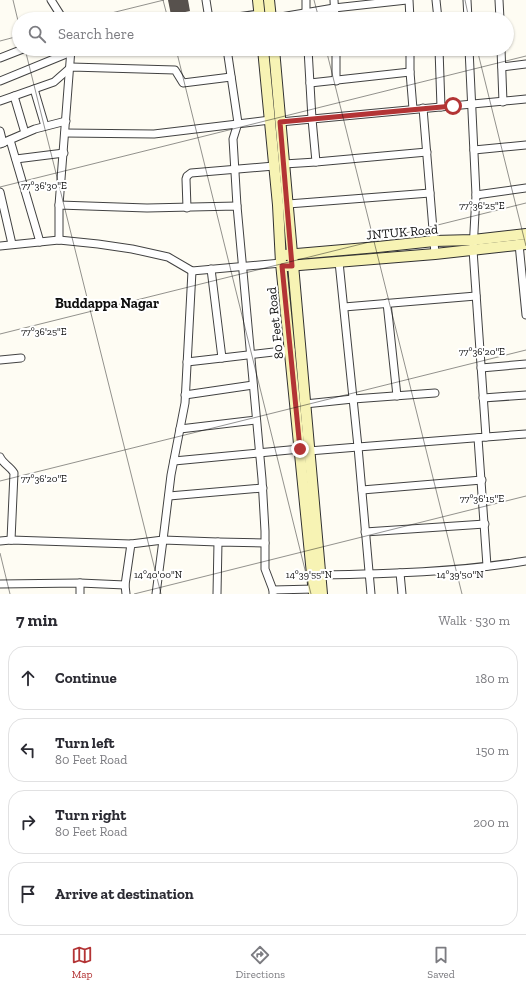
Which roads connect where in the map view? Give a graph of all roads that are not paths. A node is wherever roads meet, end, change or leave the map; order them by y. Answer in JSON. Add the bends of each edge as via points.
{"nodes":[{"id":1,"x":50,"y":0,"type":"edge"},
{"id":2,"x":206,"y":0,"type":"edge"},
{"id":3,"x":258,"y":0,"type":"edge"},
{"id":4,"x":269,"y":0,"type":"edge"},
{"id":5,"x":306,"y":0,"type":"edge"},
{"id":6,"x":334,"y":0,"type":"edge"},
{"id":7,"x":408,"y":0,"type":"edge"},
{"id":8,"x":436,"y":0,"type":"edge"},
{"id":9,"x":467,"y":0,"type":"edge"},
{"id":10,"x":499,"y":0,"type":"edge"},
{"id":11,"x":386,"y":1,"type":"edge"},
{"id":12,"x":359,"y":3,"type":"edge"},
{"id":13,"x":334,"y":8,"type":"junction"},
{"id":14,"x":58,"y":12,"type":"edge"},
{"id":15,"x":207,"y":12,"type":"edge"},
{"id":16,"x":259,"y":12,"type":"edge"},
{"id":17,"x":270,"y":12,"type":"edge"},
{"id":18,"x":306,"y":12,"type":"edge"},
{"id":19,"x":320,"y":12,"type":"edge"},
{"id":20,"x":334,"y":12,"type":"edge"},
{"id":21,"x":409,"y":12,"type":"edge"},
{"id":22,"x":437,"y":12,"type":"edge"},
{"id":23,"x":468,"y":12,"type":"edge"},
{"id":24,"x":500,"y":12,"type":"edge"},
{"id":25,"x":12,"y":53,"type":"edge"},
{"id":26,"x":59,"y":56,"type":"edge"},
{"id":27,"x":71,"y":56,"type":"edge"},
{"id":28,"x":228,"y":56,"type":"edge"},
{"id":29,"x":264,"y":56,"type":"edge"},
{"id":30,"x":275,"y":56,"type":"edge"},
{"id":31,"x":308,"y":56,"type":"edge"},
{"id":32,"x":336,"y":56,"type":"edge"},
{"id":33,"x":410,"y":56,"type":"edge"},
{"id":34,"x":439,"y":56,"type":"edge"},
{"id":35,"x":469,"y":56,"type":"edge"},
{"id":36,"x":501,"y":56,"type":"edge"},
{"id":37,"x":0,"y":58,"type":"edge"},
{"id":38,"x":526,"y":64,"type":"edge"},
{"id":39,"x":71,"y":67,"type":"junction"},
{"id":40,"x":502,"y":67,"type":"junction"},
{"id":41,"x":410,"y":72,"type":"junction"},
{"id":42,"x":231,"y":77,"type":"junction"},
{"id":43,"x":0,"y":81,"type":"edge"},
{"id":44,"x":336,"y":81,"type":"junction"},
{"id":45,"x":310,"y":83,"type":"junction"},
{"id":46,"x":34,"y":89,"type":"junction"},
{"id":47,"x":14,"y":96,"type":"junction"},
{"id":48,"x":526,"y":99,"type":"edge"},
{"id":49,"x":0,"y":101,"type":"edge"},
{"id":50,"x":503,"y":102,"type":"junction"},
{"id":51,"x":472,"y":104,"type":"junction"},
{"id":52,"x":441,"y":107,"type":"junction"},
{"id":53,"x":423,"y":108,"type":"junction"},
{"id":54,"x":413,"y":110,"type":"junction"},
{"id":55,"x":312,"y":119,"type":"junction"},
{"id":56,"x":270,"y":120,"type":"junction"},
{"id":57,"x":66,"y":121,"type":"junction"},
{"id":58,"x":280,"y":122,"type":"junction"},
{"id":59,"x":238,"y":123,"type":"junction"},
{"id":60,"x":45,"y":126,"type":"junction"},
{"id":61,"x":0,"y":131,"type":"edge"},
{"id":62,"x":25,"y":133,"type":"junction"},
{"id":63,"x":65,"y":134,"type":"junction"},
{"id":64,"x":4,"y":142,"type":"edge"},
{"id":65,"x":526,"y":144,"type":"edge"},
{"id":66,"x":474,"y":150,"type":"junction"},
{"id":67,"x":427,"y":152,"type":"junction"},
{"id":68,"x":64,"y":153,"type":"junction"},
{"id":69,"x":16,"y":159,"type":"junction"},
{"id":70,"x":316,"y":162,"type":"junction"},
{"id":71,"x":279,"y":165,"type":"junction"},
{"id":72,"x":235,"y":170,"type":"junction"},
{"id":73,"x":526,"y":188,"type":"edge"},
{"id":74,"x":0,"y":192,"type":"edge"},
{"id":75,"x":430,"y":193,"type":"junction"},
{"id":76,"x":476,"y":195,"type":"junction"},
{"id":77,"x":288,"y":204,"type":"junction"},
{"id":78,"x":60,"y":205,"type":"junction"},
{"id":79,"x":237,"y":206,"type":"junction"},
{"id":80,"x":186,"y":208,"type":"junction"},
{"id":81,"x":526,"y":234,"type":"edge"},
{"id":82,"x":59,"y":240,"type":"junction"},
{"id":83,"x":434,"y":241,"type":"junction"},
{"id":84,"x":40,"y":242,"type":"junction"},
{"id":85,"x":12,"y":244,"type":"junction"},
{"id":86,"x":523,"y":244,"type":"edge"},
{"id":87,"x":473,"y":245,"type":"junction"},
{"id":88,"x":0,"y":246,"type":"edge"},
{"id":89,"x":436,"y":254,"type":"junction"},
{"id":90,"x":292,"y":255,"type":"junction"},
{"id":91,"x":281,"y":261,"type":"junction"},
{"id":92,"x":339,"y":262,"type":"junction"},
{"id":93,"x":243,"y":266,"type":"junction"},
{"id":94,"x":292,"y":266,"type":"junction"},
{"id":95,"x":211,"y":269,"type":"junction"},
{"id":96,"x":192,"y":271,"type":"junction"},
{"id":97,"x":476,"y":296,"type":"junction"},
{"id":98,"x":525,"y":298,"type":"edge"},
{"id":99,"x":387,"y":303,"type":"junction"},
{"id":100,"x":344,"y":307,"type":"junction"},
{"id":101,"x":526,"y":315,"type":"edge"},
{"id":102,"x":291,"y":350,"type":"junction"},
{"id":103,"x":251,"y":356,"type":"junction"},
{"id":104,"x":22,"y":358,"type":"dead end"},
{"id":105,"x":222,"y":358,"type":"junction"},
{"id":106,"x":0,"y":360,"type":"edge"},
{"id":107,"x":187,"y":362,"type":"junction"},
{"id":108,"x":526,"y":364,"type":"edge"},
{"id":109,"x":481,"y":368,"type":"junction"},
{"id":110,"x":253,"y":385,"type":"junction"},
{"id":111,"x":435,"y":393,"type":"dead end"},
{"id":112,"x":185,"y":395,"type":"junction"},
{"id":113,"x":526,"y":395,"type":"edge"},
{"id":114,"x":397,"y":396,"type":"junction"},
{"id":115,"x":483,"y":398,"type":"junction"},
{"id":116,"x":353,"y":399,"type":"junction"},
{"id":117,"x":305,"y":404,"type":"junction"},
{"id":118,"x":256,"y":420,"type":"junction"},
{"id":119,"x":180,"y":429,"type":"junction"},
{"id":120,"x":526,"y":434,"type":"edge"},
{"id":121,"x":482,"y":437,"type":"junction"},
{"id":122,"x":358,"y":446,"type":"junction"},
{"id":123,"x":304,"y":450,"type":"junction"},
{"id":124,"x":259,"y":453,"type":"junction"},
{"id":125,"x":0,"y":457,"type":"edge"},
{"id":126,"x":174,"y":461,"type":"junction"},
{"id":127,"x":482,"y":480,"type":"junction"},
{"id":128,"x":263,"y":488,"type":"junction"},
{"id":129,"x":362,"y":490,"type":"junction"},
{"id":130,"x":169,"y":496,"type":"junction"},
{"id":131,"x":485,"y":524,"type":"junction"},
{"id":132,"x":365,"y":532,"type":"junction"},
{"id":133,"x":11,"y":540,"type":"junction"},
{"id":134,"x":163,"y":540,"type":"junction"},
{"id":135,"x":0,"y":541,"type":"edge"},
{"id":136,"x":218,"y":542,"type":"junction"},
{"id":137,"x":265,"y":543,"type":"junction"},
{"id":138,"x":131,"y":544,"type":"junction"},
{"id":139,"x":526,"y":561,"type":"edge"},
{"id":140,"x":487,"y":566,"type":"junction"},
{"id":141,"x":400,"y":573,"type":"junction"},
{"id":142,"x":368,"y":574,"type":"junction"},
{"id":143,"x":319,"y":575,"type":"junction"},
{"id":144,"x":80,"y":583,"type":"junction"},
{"id":145,"x":0,"y":584,"type":"edge"},
{"id":146,"x":125,"y":585,"type":"junction"},
{"id":147,"x":273,"y":592,"type":"edge"},
{"id":148,"x":317,"y":592,"type":"edge"},
{"id":149,"x":80,"y":594,"type":"edge"},
{"id":150,"x":126,"y":594,"type":"edge"},
{"id":151,"x":156,"y":594,"type":"edge"},
{"id":152,"x":217,"y":594,"type":"edge"},
{"id":153,"x":371,"y":594,"type":"edge"},
{"id":154,"x":402,"y":594,"type":"edge"}],
"edges":[{"from":1,"to":14,"type":"street"},
{"from":2,"to":15,"type":"street"},
{"from":3,"to":16,"type":"main road"},
{"from":4,"to":17,"type":"main road"},
{"from":5,"to":18,"type":"street"},
{"from":6,"to":13,"type":"street"},
{"from":7,"to":11,"type":"street"},
{"from":7,"to":21,"type":"street"},
{"from":8,"to":22,"type":"street"},
{"from":9,"to":23,"type":"street"},
{"from":10,"to":24,"type":"street"},
{"from":11,"to":12,"type":"street"},
{"from":12,"to":13,"type":"street"},
{"from":13,"to":19,"type":"street"},
{"from":13,"to":20,"type":"street"},
{"from":25,"to":37,"type":"street"},
{"from":26,"to":43,"type":"street"},
{"from":27,"to":39,"type":"street"},
{"from":28,"to":42,"type":"street"},
{"from":29,"to":56,"type":"main road","name":"80 Feet Road"},
{"from":30,"to":58,"type":"main road","name":"80 Feet Road"},
{"from":31,"to":45,"type":"street"},
{"from":32,"to":44,"type":"street"},
{"from":33,"to":41,"type":"street"},
{"from":34,"to":52,"type":"street"},
{"from":35,"to":51,"type":"street"},
{"from":36,"to":40,"type":"street"},
{"from":38,"to":40,"type":"street"},
{"from":39,"to":42,"type":"street","via":[[175,70],[183,82]]},
{"from":39,"to":46,"type":"street","via":[[54,82]]},
{"from":39,"to":57,"type":"street"},
{"from":40,"to":50,"type":"street"},
{"from":41,"to":44,"type":"street"},
{"from":41,"to":54,"type":"street"},
{"from":42,"to":59,"type":"street"},
{"from":44,"to":45,"type":"street"},
{"from":45,"to":55,"type":"street"},
{"from":46,"to":47,"type":"street"},
{"from":46,"to":60,"type":"street"},
{"from":47,"to":49,"type":"street"},
{"from":47,"to":62,"type":"street"},
{"from":48,"to":50,"type":"street"},
{"from":50,"to":51,"type":"street"},
{"from":51,"to":52,"type":"street"},
{"from":51,"to":66,"type":"street"},
{"from":52,"to":53,"type":"street"},
{"from":53,"to":54,"type":"street"},
{"from":53,"to":67,"type":"street"},
{"from":54,"to":55,"type":"street"},
{"from":55,"to":58,"type":"street"},
{"from":55,"to":70,"type":"street"},
{"from":56,"to":59,"type":"street"},
{"from":56,"to":71,"type":"main road","name":"80 Feet Road"},
{"from":57,"to":60,"type":"street"},
{"from":57,"to":63,"type":"street"},
{"from":58,"to":71,"type":"main road","name":"80 Feet Road"},
{"from":59,"to":63,"type":"street","via":[[154,134]]},
{"from":59,"to":72,"type":"street","via":[[233,139]]},
{"from":60,"to":62,"type":"street"},
{"from":61,"to":64,"type":"street"},
{"from":62,"to":64,"type":"street"},
{"from":63,"to":68,"type":"street"},
{"from":64,"to":69,"type":"street"},
{"from":65,"to":66,"type":"street"},
{"from":66,"to":76,"type":"street"},
{"from":67,"to":70,"type":"street"},
{"from":67,"to":75,"type":"street"},
{"from":68,"to":69,"type":"street"},
{"from":68,"to":78,"type":"street"},
{"from":69,"to":84,"type":"street"},
{"from":70,"to":71,"type":"street"},
{"from":71,"to":72,"type":"street"},
{"from":71,"to":77,"type":"main road","name":"80 Feet Road"},
{"from":71,"to":91,"type":"main road","name":"80 Feet Road"},
{"from":72,"to":79,"type":"street"},
{"from":72,"to":80,"type":"street","via":[[189,174],[186,179]]},
{"from":73,"to":76,"type":"street"},
{"from":74,"to":85,"type":"street"},
{"from":75,"to":77,"type":"street"},
{"from":75,"to":83,"type":"street"},
{"from":76,"to":87,"type":"street"},
{"from":77,"to":90,"type":"main road","name":"80 Feet Road"},
{"from":78,"to":80,"type":"street"},
{"from":78,"to":82,"type":"street"},
{"from":79,"to":80,"type":"street"},
{"from":79,"to":93,"type":"street"},
{"from":81,"to":87,"type":"main road","name":"JNTUK Road"},
{"from":82,"to":84,"type":"street"},
{"from":82,"to":96,"type":"street","via":[[132,249],[168,257]]},
{"from":83,"to":87,"type":"main road","name":"JNTUK Road"},
{"from":83,"to":89,"type":"street"},
{"from":83,"to":90,"type":"main road","name":"JNTUK Road"},
{"from":84,"to":85,"type":"street"},
{"from":85,"to":88,"type":"street"},
{"from":86,"to":87,"type":"main road","name":"JNTUK Road"},
{"from":86,"to":98,"type":"street"},
{"from":87,"to":89,"type":"main road","name":"JNTUK Road"},
{"from":87,"to":97,"type":"street"},
{"from":89,"to":92,"type":"main road","name":"JNTUK Road"},
{"from":90,"to":91,"type":"main road","name":"JNTUK Road"},
{"from":90,"to":94,"type":"main road","name":"80 Feet Road"},
{"from":91,"to":93,"type":"street"},
{"from":91,"to":94,"type":"main road","name":"JNTUK Road"},
{"from":91,"to":102,"type":"main road","name":"80 Feet Road"},
{"from":92,"to":94,"type":"main road","name":"JNTUK Road"},
{"from":92,"to":100,"type":"street"},
{"from":93,"to":95,"type":"street"},
{"from":93,"to":103,"type":"street"},
{"from":94,"to":117,"type":"main road","name":"80 Feet Road"},
{"from":95,"to":96,"type":"street"},
{"from":95,"to":105,"type":"street"},
{"from":96,"to":107,"type":"street"},
{"from":97,"to":99,"type":"street"},
{"from":97,"to":109,"type":"street"},
{"from":98,"to":101,"type":"street"},
{"from":99,"to":100,"type":"street"},
{"from":99,"to":114,"type":"street"},
{"from":100,"to":116,"type":"street"},
{"from":102,"to":103,"type":"street"},
{"from":102,"to":123,"type":"main road","name":"80 Feet Road"},
{"from":103,"to":105,"type":"street"},
{"from":103,"to":110,"type":"street"},
{"from":104,"to":106,"type":"street"},
{"from":105,"to":107,"type":"street"},
{"from":107,"to":112,"type":"street"},
{"from":108,"to":109,"type":"street"},
{"from":109,"to":115,"type":"street"},
{"from":110,"to":112,"type":"street"},
{"from":110,"to":118,"type":"street"},
{"from":111,"to":114,"type":"street"},
{"from":112,"to":119,"type":"street"},
{"from":113,"to":115,"type":"street"},
{"from":114,"to":116,"type":"street"},
{"from":115,"to":121,"type":"street"},
{"from":116,"to":117,"type":"street"},
{"from":116,"to":122,"type":"street"},
{"from":117,"to":123,"type":"main road","name":"80 Feet Road"},
{"from":118,"to":119,"type":"street"},
{"from":118,"to":124,"type":"street"},
{"from":119,"to":126,"type":"street"},
{"from":120,"to":121,"type":"street"},
{"from":121,"to":122,"type":"street"},
{"from":121,"to":127,"type":"street"},
{"from":122,"to":123,"type":"street"},
{"from":122,"to":129,"type":"street"},
{"from":123,"to":124,"type":"street"},
{"from":123,"to":143,"type":"main road","name":"80 Feet Road"},
{"from":123,"to":148,"type":"main road","name":"80 Feet Road"},
{"from":124,"to":126,"type":"street"},
{"from":124,"to":128,"type":"street"},
{"from":125,"to":133,"type":"street","via":[[14,473]]},
{"from":126,"to":130,"type":"street"},
{"from":127,"to":129,"type":"street"},
{"from":127,"to":131,"type":"street"},
{"from":128,"to":130,"type":"street"},
{"from":128,"to":137,"type":"street"},
{"from":129,"to":132,"type":"street"},
{"from":130,"to":134,"type":"street"},
{"from":131,"to":132,"type":"street"},
{"from":131,"to":140,"type":"street"},
{"from":132,"to":142,"type":"street"},
{"from":133,"to":135,"type":"street"},
{"from":133,"to":138,"type":"street"},
{"from":134,"to":136,"type":"street"},
{"from":134,"to":138,"type":"street"},
{"from":134,"to":151,"type":"street"},
{"from":136,"to":137,"type":"street"},
{"from":136,"to":152,"type":"street"},
{"from":137,"to":147,"type":"street","via":[[264,569]]},
{"from":138,"to":146,"type":"street"},
{"from":139,"to":140,"type":"street"},
{"from":140,"to":141,"type":"street"},
{"from":141,"to":142,"type":"street"},
{"from":141,"to":154,"type":"street"},
{"from":142,"to":143,"type":"street"},
{"from":142,"to":153,"type":"street"},
{"from":143,"to":148,"type":"main road","name":"80 Feet Road"},
{"from":144,"to":145,"type":"street"},
{"from":144,"to":146,"type":"street"},
{"from":144,"to":149,"type":"street"},
{"from":146,"to":150,"type":"street"},
{"from":147,"to":148,"type":"street"}]}
